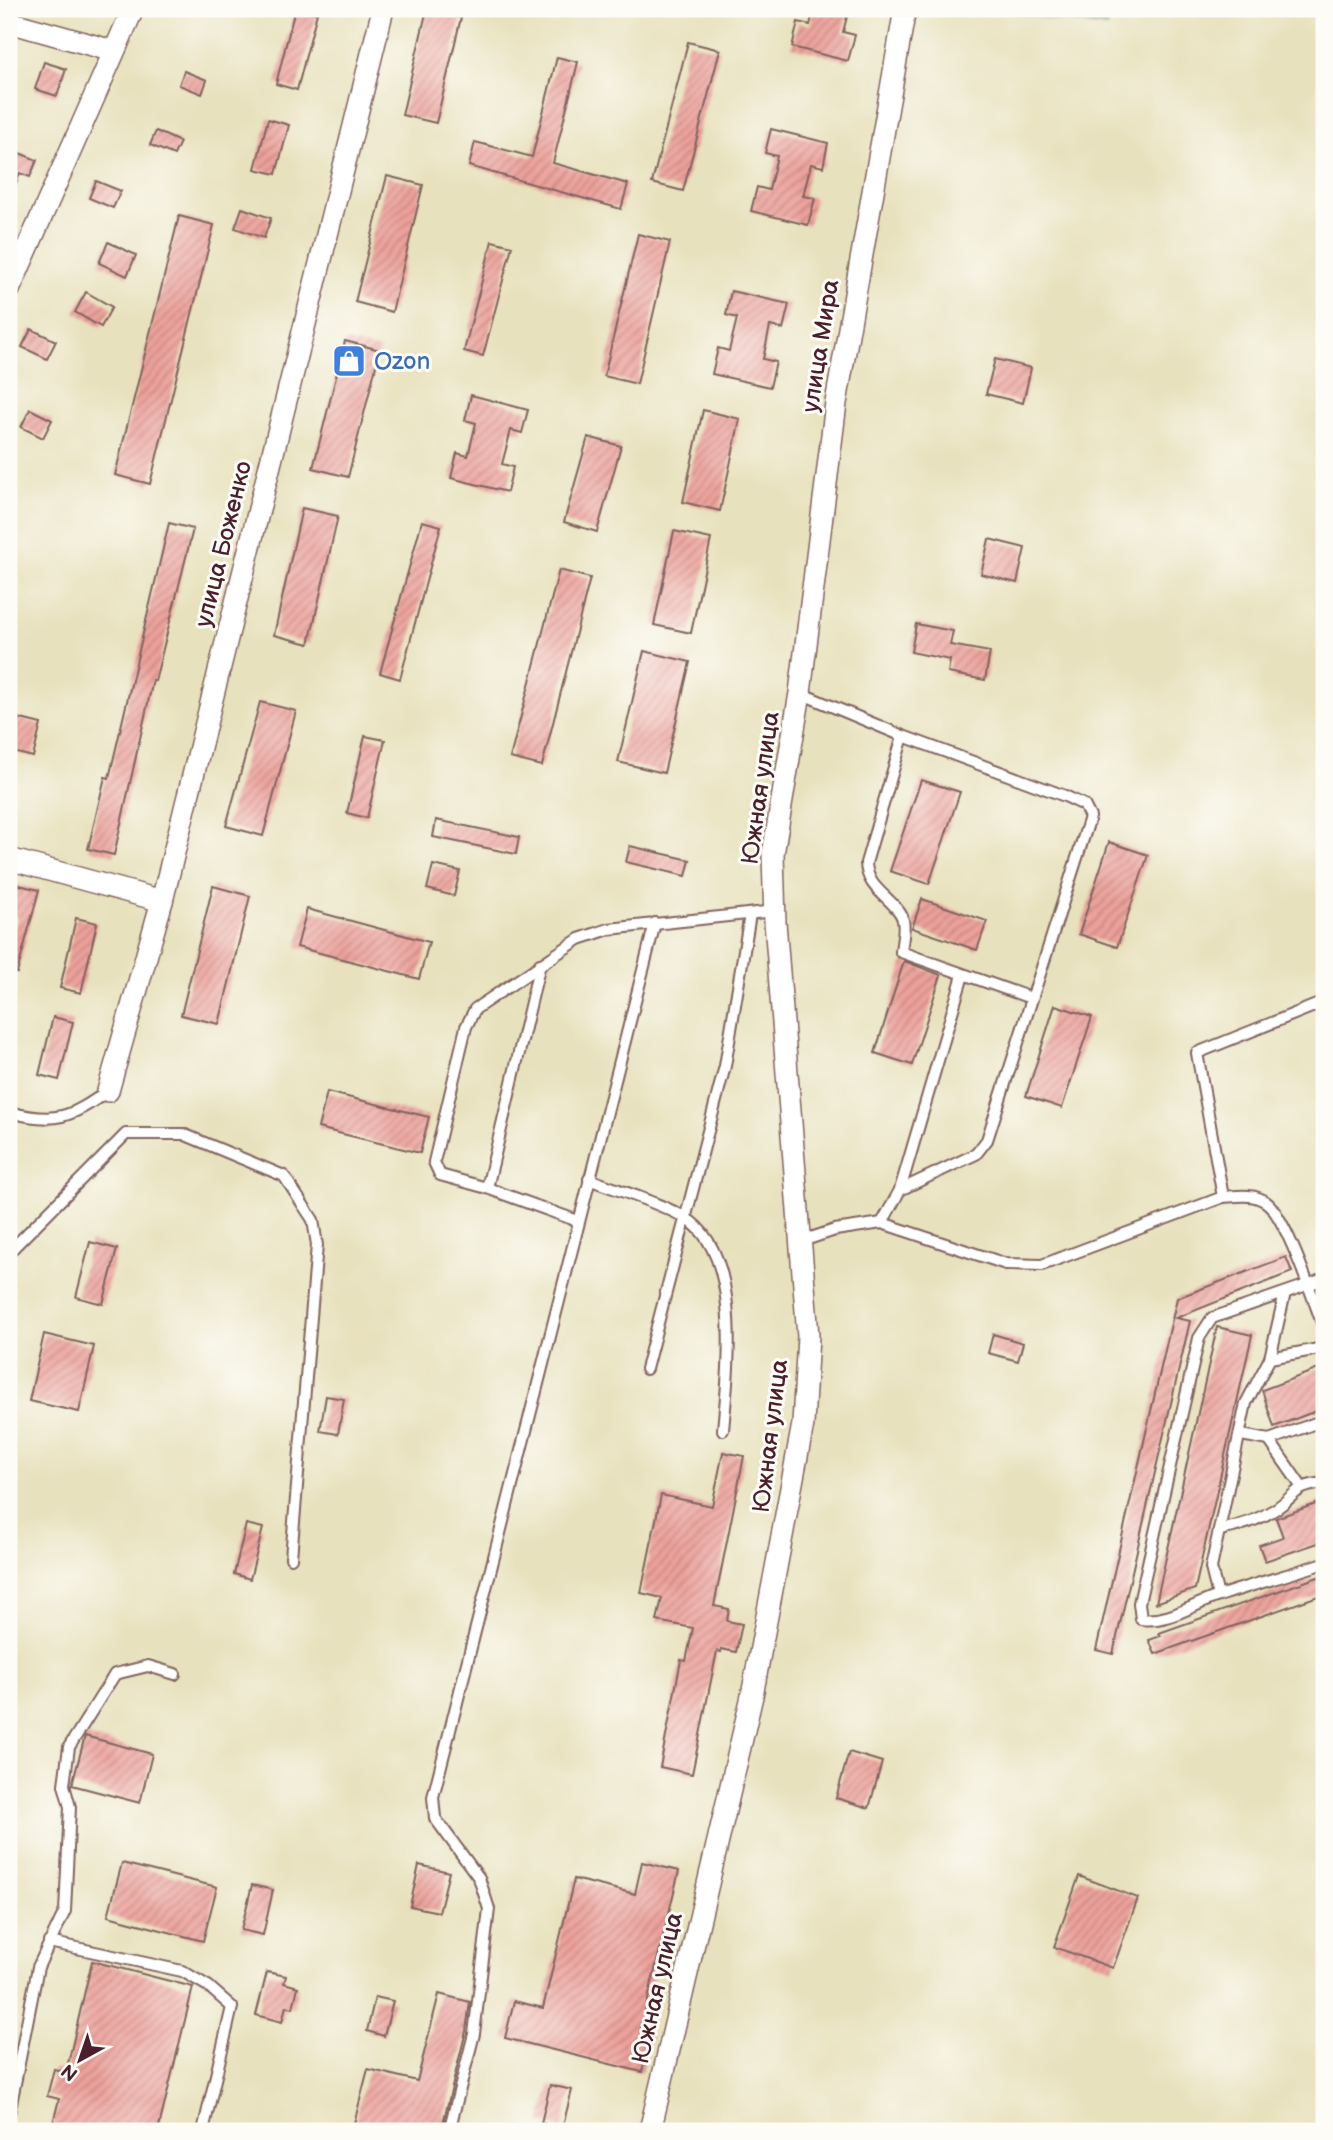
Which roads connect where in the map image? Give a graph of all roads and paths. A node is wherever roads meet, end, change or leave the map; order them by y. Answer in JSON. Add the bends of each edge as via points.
{"nodes":[{"id":1,"x":133,"y":9,"type":"edge"},
{"id":2,"x":383,"y":9,"type":"edge"},
{"id":3,"x":905,"y":9,"type":"edge"},
{"id":4,"x":9,"y":22,"type":"edge"},
{"id":5,"x":113,"y":51,"type":"junction"},
{"id":6,"x":9,"y":290,"type":"edge"},
{"id":7,"x":800,"y":693,"type":"junction"},
{"id":8,"x":903,"y":736,"type":"junction"},
{"id":9,"x":9,"y":859,"type":"edge"},
{"id":10,"x":162,"y":901,"type":"junction"},
{"id":11,"x":775,"y":911,"type":"junction"},
{"id":12,"x":750,"y":914,"type":"junction"},
{"id":13,"x":655,"y":923,"type":"junction"},
{"id":14,"x":540,"y":964,"type":"junction"},
{"id":15,"x":963,"y":975,"type":"junction"},
{"id":16,"x":1031,"y":998,"type":"junction"},
{"id":17,"x":1324,"y":1002,"type":"edge"},
{"id":18,"x":108,"y":1091,"type":"joint"},
{"id":19,"x":9,"y":1112,"type":"edge"},
{"id":20,"x":589,"y":1179,"type":"junction"},
{"id":21,"x":487,"y":1188,"type":"junction"},
{"id":22,"x":900,"y":1190,"type":"junction"},
{"id":23,"x":1223,"y":1197,"type":"junction"},
{"id":24,"x":685,"y":1218,"type":"junction"},
{"id":25,"x":578,"y":1221,"type":"junction"},
{"id":26,"x":882,"y":1223,"type":"junction"},
{"id":27,"x":802,"y":1241,"type":"junction"},
{"id":28,"x":9,"y":1252,"type":"edge"},
{"id":29,"x":1324,"y":1279,"type":"edge"},
{"id":30,"x":1307,"y":1285,"type":"junction"},
{"id":31,"x":1285,"y":1293,"type":"junction"},
{"id":32,"x":1324,"y":1328,"type":"edge"},
{"id":33,"x":1324,"y":1348,"type":"edge"},
{"id":34,"x":1270,"y":1358,"type":"junction"},
{"id":35,"x":646,"y":1369,"type":"dead end"},
{"id":36,"x":1324,"y":1420,"type":"edge"},
{"id":37,"x":723,"y":1430,"type":"dead end"},
{"id":38,"x":1241,"y":1435,"type":"junction"},
{"id":39,"x":1269,"y":1440,"type":"junction"},
{"id":40,"x":1324,"y":1483,"type":"edge"},
{"id":41,"x":1301,"y":1486,"type":"junction"},
{"id":42,"x":1220,"y":1530,"type":"junction"},
{"id":43,"x":291,"y":1558,"type":"dead end"},
{"id":44,"x":1324,"y":1563,"type":"edge"},
{"id":45,"x":1218,"y":1596,"type":"junction"},
{"id":46,"x":175,"y":1674,"type":"dead end"},
{"id":47,"x":49,"y":1942,"type":"junction"},
{"id":48,"x":9,"y":2114,"type":"edge"},
{"id":49,"x":203,"y":2131,"type":"edge"},
{"id":50,"x":449,"y":2131,"type":"edge"},
{"id":51,"x":650,"y":2131,"type":"edge"}],
"edges":[{"from":1,"to":5,"type":"street"},
{"from":2,"to":10,"type":"street","name":"улица Боженко"},
{"from":3,"to":7,"type":"street","name":"улица Мира","via":[[836,403]]},
{"from":4,"to":5,"type":"street"},
{"from":5,"to":6,"type":"street"},
{"from":7,"to":8,"type":"lane"},
{"from":7,"to":11,"type":"street","name":"Южная улица","via":[[773,854]]},
{"from":8,"to":15,"type":"lane","via":[[866,875],[901,914],[901,952]]},
{"from":8,"to":16,"type":"lane","via":[[1084,805],[1090,817]]},
{"from":9,"to":10,"type":"street"},
{"from":10,"to":18,"type":"street","name":"улица Боженко"},
{"from":11,"to":12,"type":"lane"},
{"from":11,"to":27,"type":"street","name":"Южная улица"},
{"from":12,"to":13,"type":"lane"},
{"from":12,"to":24,"type":"lane","via":[[725,1066]]},
{"from":13,"to":14,"type":"lane","via":[[608,929],[579,939]]},
{"from":13,"to":20,"type":"lane"},
{"from":14,"to":21,"type":"lane"},
{"from":14,"to":21,"type":"lane","via":[[475,1009],[466,1027],[440,1135],[434,1162],[440,1175]]},
{"from":15,"to":16,"type":"lane"},
{"from":15,"to":22,"type":"lane"},
{"from":16,"to":22,"type":"lane","via":[[987,1140],[976,1154]]},
{"from":17,"to":23,"type":"lane","via":[[1197,1054]]},
{"from":18,"to":19,"type":"lane","via":[[77,1113],[55,1119]]},
{"from":20,"to":24,"type":"lane"},
{"from":20,"to":25,"type":"lane"},
{"from":21,"to":25,"type":"lane"},
{"from":22,"to":26,"type":"lane"},
{"from":23,"to":26,"type":"lane","via":[[1042,1265],[1006,1264]]},
{"from":23,"to":30,"type":"lane","via":[[1250,1195],[1268,1203]]},
{"from":24,"to":35,"type":"lane"},
{"from":24,"to":37,"type":"lane","via":[[709,1243],[722,1279],[730,1341]]},
{"from":25,"to":50,"type":"lane","via":[[433,1797],[435,1818],[479,1878],[489,1909],[474,2035]]},
{"from":26,"to":27,"type":"lane"},
{"from":27,"to":51,"type":"street","name":"Южная улица","via":[[808,1336],[803,1424],[752,1696]]},
{"from":28,"to":43,"type":"lane","via":[[126,1134],[183,1134],[284,1176],[313,1220],[317,1245]]},
{"from":29,"to":30,"type":"lane"},
{"from":30,"to":31,"type":"lane"},
{"from":30,"to":32,"type":"lane"},
{"from":31,"to":34,"type":"lane"},
{"from":31,"to":45,"type":"lane","via":[[1212,1318],[1199,1338],[1139,1603],[1141,1619],[1157,1621]]},
{"from":33,"to":34,"type":"lane"},
{"from":34,"to":38,"type":"lane","via":[[1246,1403]]},
{"from":36,"to":39,"type":"lane"},
{"from":38,"to":39,"type":"lane"},
{"from":38,"to":42,"type":"lane"},
{"from":39,"to":41,"type":"lane"},
{"from":40,"to":41,"type":"lane"},
{"from":41,"to":42,"type":"lane","via":[[1278,1508],[1246,1525]]},
{"from":42,"to":45,"type":"lane","via":[[1211,1568]]},
{"from":44,"to":45,"type":"lane"},
{"from":46,"to":47,"type":"lane","via":[[148,1666],[115,1674],[69,1746],[64,1785],[70,1807],[65,1911]]},
{"from":47,"to":48,"type":"lane","via":[[38,1967]]},
{"from":47,"to":49,"type":"lane","via":[[182,1970],[232,2007]]}]}
